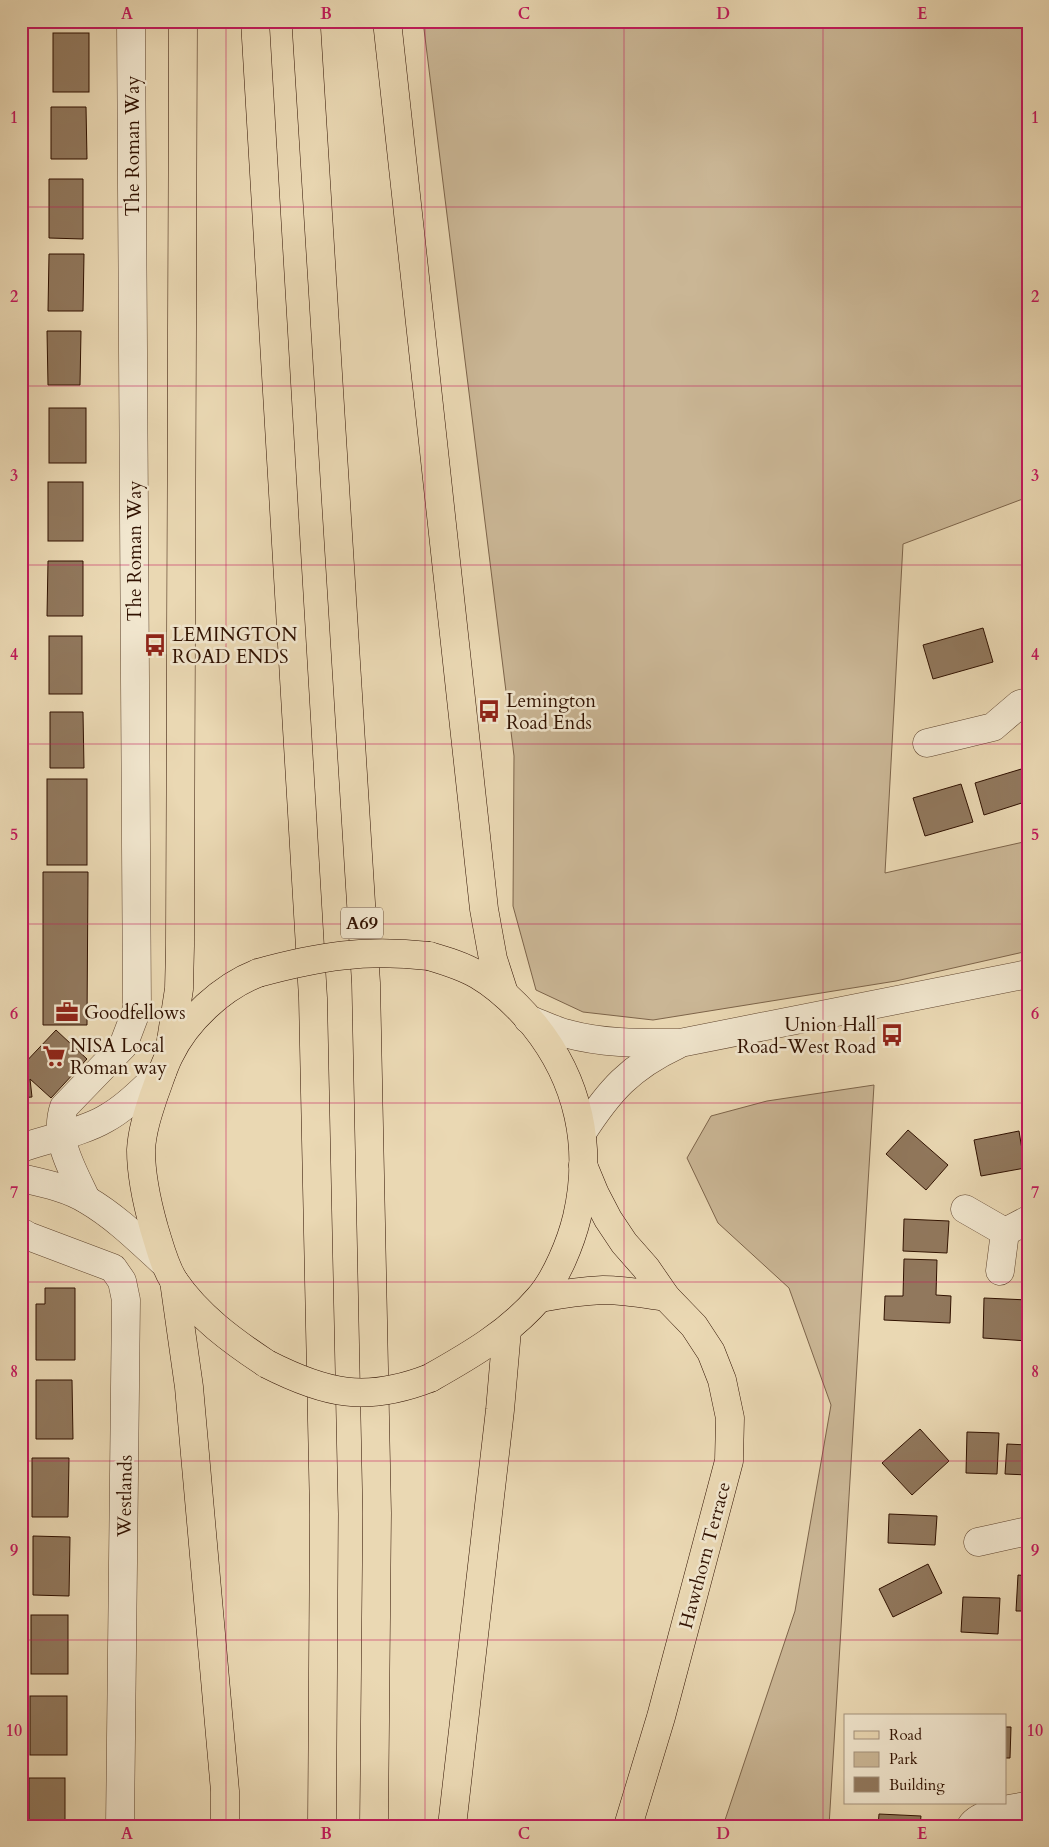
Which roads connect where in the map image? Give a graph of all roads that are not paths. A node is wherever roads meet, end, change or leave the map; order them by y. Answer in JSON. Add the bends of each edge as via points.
{"nodes":[{"id":1,"x":131,"y":21,"type":"edge"},
{"id":2,"x":183,"y":21,"type":"edge"},
{"id":3,"x":255,"y":21,"type":"edge"},
{"id":4,"x":306,"y":21,"type":"edge"},
{"id":5,"x":386,"y":21,"type":"edge"},
{"id":6,"x":1028,"y":702,"type":"edge"},
{"id":7,"x":927,"y":743,"type":"dead end"},
{"id":8,"x":1028,"y":974,"type":"edge"},
{"id":9,"x":504,"y":993,"type":"junction"},
{"id":10,"x":528,"y":1019,"type":"junction"},
{"id":11,"x":680,"y":1043,"type":"junction"},
{"id":12,"x":166,"y":1063,"type":"junction"},
{"id":13,"x":582,"y":1133,"type":"junction"},
{"id":14,"x":60,"y":1135,"type":"junction"},
{"id":15,"x":21,"y":1148,"type":"edge"},
{"id":16,"x":583,"y":1165,"type":"junction"},
{"id":17,"x":21,"y":1178,"type":"edge"},
{"id":18,"x":86,"y":1199,"type":"junction"},
{"id":19,"x":965,"y":1209,"type":"dead end"},
{"id":20,"x":1016,"y":1226,"type":"edge"},
{"id":21,"x":21,"y":1232,"type":"edge"},
{"id":22,"x":1000,"y":1271,"type":"dead end"},
{"id":23,"x":169,"y":1272,"type":"junction"},
{"id":24,"x":666,"y":1297,"type":"junction"},
{"id":25,"x":540,"y":1298,"type":"junction"},
{"id":26,"x":507,"y":1330,"type":"junction"},
{"id":27,"x":1028,"y":1530,"type":"edge"},
{"id":28,"x":978,"y":1542,"type":"dead end"},
{"id":29,"x":1028,"y":1806,"type":"edge"},
{"id":30,"x":120,"y":1826,"type":"edge"},
{"id":31,"x":225,"y":1826,"type":"edge"},
{"id":32,"x":322,"y":1826,"type":"edge"},
{"id":33,"x":374,"y":1826,"type":"edge"},
{"id":34,"x":452,"y":1826,"type":"edge"},
{"id":35,"x":628,"y":1826,"type":"edge"},
{"id":36,"x":971,"y":1826,"type":"edge"}],
"edges":[{"from":1,"to":14,"type":"street","name":"The Roman Way","via":[[137,1009],[123,1046],[64,1107]]},
{"from":2,"to":12,"type":"main road","via":[[180,946],[179,989]]},
{"from":3,"to":32,"type":"main road","via":[[313,998],[324,1514]]},
{"from":4,"to":33,"type":"main road","number":"A69","via":[[366,983],[377,1513]]},
{"from":5,"to":9,"type":"main road","via":[[484,909],[493,959]]},
{"from":6,"to":7,"type":"street","via":[[1020,704],[993,727]]},
{"from":8,"to":11,"type":"street"},
{"from":9,"to":10,"type":"main road"},
{"from":9,"to":12,"type":"main road","bridge":true,"via":[[477,974],[429,956],[369,952],[329,956],[258,973],[232,985],[187,1028]]},
{"from":10,"to":11,"type":"street","via":[[566,1034],[594,1040]]},
{"from":10,"to":13,"type":"main road","via":[[549,1045],[564,1072],[576,1103]]},
{"from":11,"to":13,"type":"street","via":[[638,1066],[619,1083]]},
{"from":12,"to":14,"type":"street","via":[[126,1104],[106,1119]]},
{"from":12,"to":23,"type":"main road","via":[[146,1118],[141,1149],[150,1213]]},
{"from":13,"to":16,"type":"main road"},
{"from":14,"to":15,"type":"street"},
{"from":14,"to":18,"type":"street","name":"The Roman Way"},
{"from":16,"to":24,"type":"main road","name":"Hawthorn Terrace","via":[[608,1219]]},
{"from":16,"to":25,"type":"main road","via":[[581,1197],[573,1232],[559,1266]]},
{"from":17,"to":18,"type":"street"},
{"from":18,"to":23,"type":"street","via":[[114,1219]]},
{"from":19,"to":20,"type":"street"},
{"from":20,"to":22,"type":"street"},
{"from":21,"to":30,"type":"street","name":"Westlands","via":[[113,1268],[122,1281],[126,1300]]},
{"from":23,"to":26,"type":"main road","bridge":true,"via":[[200,1313],[234,1342],[291,1377],[340,1392],[387,1391],[430,1378]]},
{"from":23,"to":31,"type":"main road","via":[[189,1387],[225,1791]]},
{"from":24,"to":25,"type":"main road","via":[[604,1290]]},
{"from":24,"to":35,"type":"main road","name":"Hawthorn Terrace","via":[[694,1326],[711,1352],[722,1380],[730,1418],[729,1461],[661,1717]]},
{"from":25,"to":26,"type":"main road"},
{"from":26,"to":34,"type":"main road"},
{"from":27,"to":28,"type":"street"},
{"from":29,"to":36,"type":"street","via":[[989,1815]]}]}
